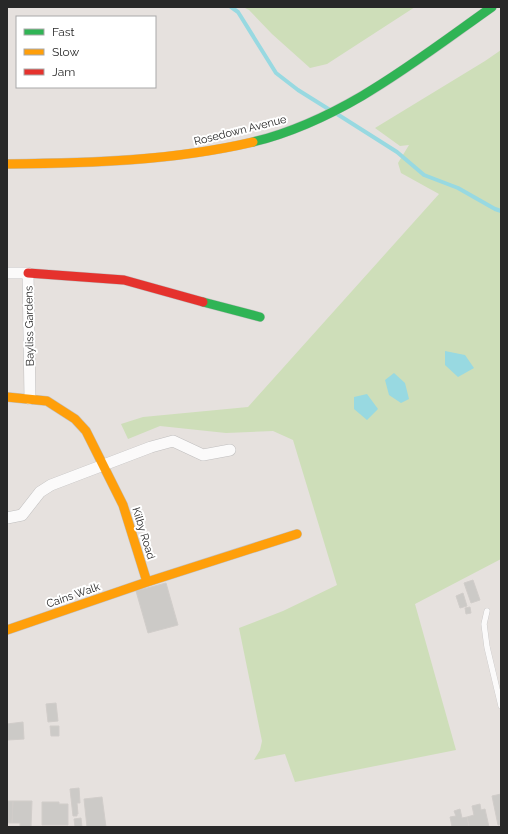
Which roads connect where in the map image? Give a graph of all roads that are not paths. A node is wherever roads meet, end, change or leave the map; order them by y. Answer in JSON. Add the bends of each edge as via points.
{"nodes":[{"id":1,"x":492,"y":7,"type":"edge"},
{"id":2,"x":7,"y":164,"type":"edge"},
{"id":3,"x":7,"y":273,"type":"edge"},
{"id":4,"x":28,"y":273,"type":"junction"},
{"id":5,"x":260,"y":317,"type":"dead end"},
{"id":6,"x":7,"y":397,"type":"edge"},
{"id":7,"x":30,"y":399,"type":"junction"},
{"id":8,"x":230,"y":450,"type":"dead end"},
{"id":9,"x":103,"y":464,"type":"junction"},
{"id":10,"x":7,"y":518,"type":"edge"},
{"id":11,"x":297,"y":534,"type":"dead end"},
{"id":12,"x":147,"y":582,"type":"junction"},
{"id":13,"x":487,"y":611,"type":"dead end"},
{"id":14,"x":7,"y":630,"type":"edge"},
{"id":15,"x":501,"y":706,"type":"edge"}],
"edges":[{"from":1,"to":2,"type":"street","name":"Rosedown Avenue","via":[[351,103],[280,134],[190,155],[126,161]]},
{"from":3,"to":4,"type":"street","name":"Bayliss Gardens"},
{"from":4,"to":5,"type":"street","via":[[124,280]]},
{"from":4,"to":7,"type":"street","name":"Bayliss Gardens"},
{"from":6,"to":7,"type":"street","name":"Kilby Road"},
{"from":7,"to":9,"type":"street","name":"Kilby Road","via":[[47,401],[75,419],[86,431]]},
{"from":8,"to":9,"type":"street","via":[[204,455],[173,441]]},
{"from":9,"to":10,"type":"street","via":[[51,485],[40,492],[22,515]]},
{"from":9,"to":12,"type":"street","name":"Kilby Road","via":[[123,505]]},
{"from":11,"to":12,"type":"street"},
{"from":12,"to":14,"type":"street","name":"Cains Walk"},
{"from":13,"to":15,"type":"lane","via":[[484,624],[487,647]]}]}
